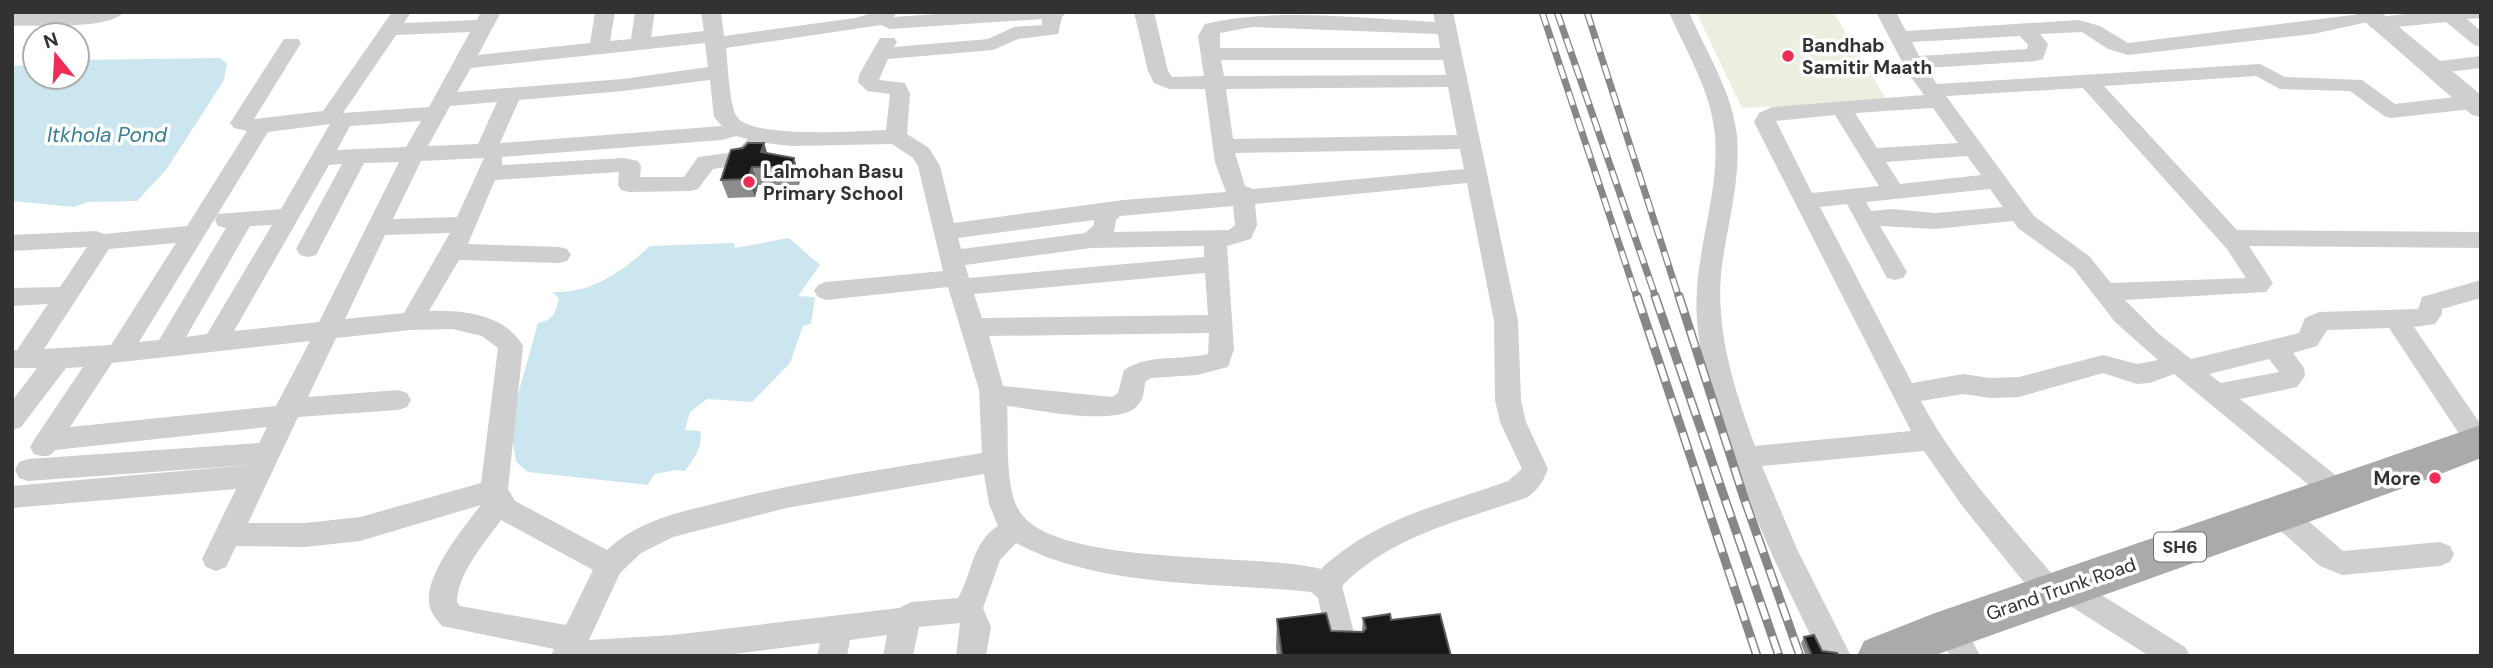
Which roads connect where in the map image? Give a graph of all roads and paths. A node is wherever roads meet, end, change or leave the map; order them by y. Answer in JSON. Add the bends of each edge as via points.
{"nodes":[{"id":1,"x":115,"y":12,"type":"edge"},
{"id":2,"x":402,"y":12,"type":"edge"},
{"id":3,"x":605,"y":12,"type":"edge"},
{"id":4,"x":645,"y":12,"type":"edge"},
{"id":5,"x":1144,"y":12,"type":"edge"},
{"id":6,"x":1679,"y":12,"type":"edge"},
{"id":7,"x":1886,"y":12,"type":"edge"},
{"id":8,"x":2481,"y":12,"type":"edge"},
{"id":9,"x":1055,"y":13,"type":"edge"},
{"id":10,"x":2450,"y":15,"type":"junction"},
{"id":11,"x":888,"y":16,"type":"edge"},
{"id":12,"x":1236,"y":17,"type":"edge"},
{"id":13,"x":2371,"y":17,"type":"edge"},
{"id":14,"x":487,"y":19,"type":"edge"},
{"id":15,"x":12,"y":20,"type":"edge"},
{"id":16,"x":1207,"y":20,"type":"edge"},
{"id":17,"x":1444,"y":20,"type":"edge"},
{"id":18,"x":2026,"y":23,"type":"edge"},
{"id":19,"x":389,"y":29,"type":"junction"},
{"id":20,"x":713,"y":31,"type":"edge"},
{"id":21,"x":1900,"y":37,"type":"junction"},
{"id":22,"x":2479,"y":38,"type":"edge"},
{"id":23,"x":291,"y":43,"type":"dead end"},
{"id":24,"x":640,"y":44,"type":"junction"},
{"id":25,"x":599,"y":48,"type":"junction"},
{"id":26,"x":880,"y":54,"type":"junction"},
{"id":27,"x":1211,"y":54,"type":"junction"},
{"id":28,"x":1451,"y":54,"type":"junction"},
{"id":29,"x":465,"y":62,"type":"junction"},
{"id":30,"x":2481,"y":62,"type":"edge"},
{"id":31,"x":1913,"y":63,"type":"junction"},
{"id":32,"x":2431,"y":68,"type":"junction"},
{"id":33,"x":719,"y":72,"type":"junction"},
{"id":34,"x":2087,"y":80,"type":"junction"},
{"id":35,"x":1457,"y":81,"type":"junction"},
{"id":36,"x":1216,"y":83,"type":"junction"},
{"id":37,"x":512,"y":95,"type":"junction"},
{"id":38,"x":1934,"y":96,"type":"junction"},
{"id":39,"x":2476,"y":105,"type":"edge"},
{"id":40,"x":440,"y":107,"type":"junction"},
{"id":41,"x":1841,"y":108,"type":"junction"},
{"id":42,"x":336,"y":119,"type":"junction"},
{"id":43,"x":260,"y":126,"type":"junction"},
{"id":44,"x":736,"y":129,"type":"junction"},
{"id":45,"x":762,"y":136,"type":"junction"},
{"id":46,"x":896,"y":137,"type":"junction"},
{"id":47,"x":1469,"y":142,"type":"junction"},
{"id":48,"x":1223,"y":146,"type":"junction"},
{"id":49,"x":1971,"y":149,"type":"junction"},
{"id":50,"x":492,"y":150,"type":"junction"},
{"id":51,"x":414,"y":153,"type":"junction"},
{"id":52,"x":358,"y":155,"type":"junction"},
{"id":53,"x":1871,"y":156,"type":"junction"},
{"id":54,"x":325,"y":158,"type":"junction"},
{"id":55,"x":488,"y":173,"type":"junction"},
{"id":56,"x":1475,"y":175,"type":"junction"},
{"id":57,"x":1996,"y":181,"type":"junction"},
{"id":58,"x":1894,"y":192,"type":"junction"},
{"id":59,"x":1247,"y":197,"type":"junction"},
{"id":60,"x":1852,"y":197,"type":"junction"},
{"id":61,"x":1807,"y":201,"type":"junction"},
{"id":62,"x":1113,"y":210,"type":"junction"},
{"id":63,"x":2019,"y":213,"type":"junction"},
{"id":64,"x":288,"y":216,"type":"junction"},
{"id":65,"x":243,"y":219,"type":"junction"},
{"id":66,"x":1864,"y":219,"type":"junction"},
{"id":67,"x":465,"y":225,"type":"junction"},
{"id":68,"x":197,"y":228,"type":"junction"},
{"id":69,"x":376,"y":228,"type":"junction"},
{"id":70,"x":946,"y":232,"type":"junction"},
{"id":71,"x":1091,"y":240,"type":"junction"},
{"id":72,"x":2481,"y":240,"type":"edge"},
{"id":73,"x":100,"y":242,"type":"junction"},
{"id":74,"x":12,"y":243,"type":"edge"},
{"id":75,"x":2235,"y":243,"type":"junction"},
{"id":76,"x":454,"y":248,"type":"junction"},
{"id":77,"x":309,"y":249,"type":"dead end"},
{"id":78,"x":1216,"y":251,"type":"junction"},
{"id":79,"x":559,"y":256,"type":"dead end"},
{"id":80,"x":1895,"y":272,"type":"dead end"},
{"id":81,"x":956,"y":274,"type":"junction"},
{"id":82,"x":2481,"y":288,"type":"edge"},
{"id":83,"x":826,"y":291,"type":"dead end"},
{"id":84,"x":2103,"y":292,"type":"junction"},
{"id":85,"x":68,"y":295,"type":"junction"},
{"id":86,"x":12,"y":297,"type":"edge"},
{"id":87,"x":2396,"y":320,"type":"junction"},
{"id":88,"x":411,"y":321,"type":"junction"},
{"id":89,"x":1220,"y":324,"type":"junction"},
{"id":90,"x":972,"y":327,"type":"junction"},
{"id":91,"x":326,"y":330,"type":"junction"},
{"id":92,"x":215,"y":342,"type":"junction"},
{"id":93,"x":167,"y":348,"type":"junction"},
{"id":94,"x":2274,"y":349,"type":"junction"},
{"id":95,"x":112,"y":354,"type":"junction"},
{"id":96,"x":60,"y":358,"type":"junction"},
{"id":97,"x":18,"y":359,"type":"edge"},
{"id":98,"x":2183,"y":366,"type":"junction"},
{"id":99,"x":1904,"y":394,"type":"junction"},
{"id":100,"x":2217,"y":394,"type":"junction"},
{"id":101,"x":992,"y":395,"type":"junction"},
{"id":102,"x":398,"y":400,"type":"dead end"},
{"id":103,"x":286,"y":412,"type":"junction"},
{"id":104,"x":12,"y":420,"type":"edge"},
{"id":105,"x":48,"y":440,"type":"junction"},
{"id":106,"x":1930,"y":440,"type":"junction"},
{"id":107,"x":2480,"y":443,"type":"edge"},
{"id":108,"x":1746,"y":457,"type":"junction"},
{"id":109,"x":994,"y":462,"type":"junction"},
{"id":110,"x":261,"y":465,"type":"junction"},
{"id":111,"x":28,"y":470,"type":"junction"},
{"id":112,"x":2338,"y":493,"type":"junction"},
{"id":113,"x":12,"y":495,"type":"edge"},
{"id":114,"x":497,"y":495,"type":"junction"},
{"id":115,"x":2280,"y":513,"type":"junction"},
{"id":116,"x":1016,"y":529,"type":"junction"},
{"id":117,"x":228,"y":534,"type":"junction"},
{"id":118,"x":2440,"y":554,"type":"dead end"},
{"id":119,"x":216,"y":559,"type":"dead end"},
{"id":120,"x":610,"y":565,"type":"junction"},
{"id":121,"x":1325,"y":584,"type":"junction"},
{"id":122,"x":2058,"y":590,"type":"junction"},
{"id":123,"x":968,"y":607,"type":"junction"},
{"id":124,"x":905,"y":620,"type":"junction"},
{"id":125,"x":1958,"y":641,"type":"edge"},
{"id":126,"x":835,"y":642,"type":"edge"},
{"id":127,"x":569,"y":650,"type":"edge"},
{"id":128,"x":898,"y":656,"type":"edge"},
{"id":129,"x":971,"y":656,"type":"edge"},
{"id":130,"x":1345,"y":656,"type":"edge"},
{"id":131,"x":1836,"y":656,"type":"edge"},
{"id":132,"x":1880,"y":656,"type":"edge"},
{"id":133,"x":2175,"y":656,"type":"edge"}],
"edges":[{"from":1,"to":15,"type":"street","via":[[97,17]]},
{"from":2,"to":19,"type":"street"},
{"from":3,"to":25,"type":"street"},
{"from":4,"to":24,"type":"street"},
{"from":5,"to":36,"type":"street","via":[[1161,79]]},
{"from":6,"to":108,"type":"street","via":[[1721,110],[1726,134],[1709,317],[1719,375]]},
{"from":7,"to":21,"type":"street"},
{"from":8,"to":10,"type":"street"},
{"from":9,"to":11,"type":"street"},
{"from":9,"to":26,"type":"street","via":[[1051,30],[1014,33],[993,44]]},
{"from":10,"to":13,"type":"street"},
{"from":10,"to":22,"type":"street"},
{"from":11,"to":20,"type":"street","via":[[855,24]]},
{"from":11,"to":26,"type":"street","via":[[890,34]]},
{"from":12,"to":16,"type":"street"},
{"from":12,"to":17,"type":"street"},
{"from":13,"to":18,"type":"street","via":[[2128,49],[2116,47],[2089,27]]},
{"from":13,"to":32,"type":"street"},
{"from":14,"to":19,"type":"street"},
{"from":14,"to":29,"type":"street"},
{"from":16,"to":27,"type":"street"},
{"from":17,"to":28,"type":"street"},
{"from":18,"to":21,"type":"street"},
{"from":18,"to":31,"type":"street","via":[[2038,44],[2036,55]]},
{"from":19,"to":42,"type":"street"},
{"from":20,"to":24,"type":"street"},
{"from":20,"to":33,"type":"street"},
{"from":21,"to":31,"type":"street"},
{"from":23,"to":43,"type":"street","via":[[241,123]]},
{"from":24,"to":25,"type":"street"},
{"from":25,"to":29,"type":"street"},
{"from":26,"to":46,"type":"street","via":[[868,82],[898,88]]},
{"from":27,"to":28,"type":"street"},
{"from":27,"to":36,"type":"street"},
{"from":28,"to":35,"type":"street"},
{"from":29,"to":40,"type":"street"},
{"from":30,"to":32,"type":"street"},
{"from":31,"to":38,"type":"street"},
{"from":32,"to":39,"type":"street"},
{"from":33,"to":37,"type":"street"},
{"from":33,"to":44,"type":"street","via":[[726,117]]},
{"from":34,"to":38,"type":"street"},
{"from":34,"to":39,"type":"street","via":[[2260,70],[2280,83],[2355,85],[2390,111]]},
{"from":34,"to":75,"type":"street"},
{"from":35,"to":36,"type":"street"},
{"from":35,"to":47,"type":"street"},
{"from":36,"to":48,"type":"street"},
{"from":37,"to":40,"type":"street"},
{"from":37,"to":50,"type":"street"},
{"from":38,"to":41,"type":"street"},
{"from":38,"to":49,"type":"street"},
{"from":40,"to":42,"type":"street"},
{"from":40,"to":51,"type":"street"},
{"from":41,"to":53,"type":"street"},
{"from":41,"to":61,"type":"street","via":[[1766,118]]},
{"from":42,"to":43,"type":"street"},
{"from":42,"to":54,"type":"street"},
{"from":43,"to":68,"type":"street"},
{"from":44,"to":45,"type":"street"},
{"from":44,"to":50,"type":"street"},
{"from":45,"to":46,"type":"street"},
{"from":45,"to":55,"type":"street","via":[[741,159],[704,163],[690,184],[629,185],[630,166],[623,165]]},
{"from":46,"to":70,"type":"street","via":[[921,153],[929,166]]},
{"from":47,"to":48,"type":"street"},
{"from":47,"to":56,"type":"street"},
{"from":48,"to":59,"type":"street","via":[[1236,190]]},
{"from":49,"to":53,"type":"street"},
{"from":49,"to":57,"type":"street"},
{"from":50,"to":51,"type":"street"},
{"from":50,"to":55,"type":"street"},
{"from":51,"to":52,"type":"street"},
{"from":51,"to":69,"type":"street"},
{"from":52,"to":54,"type":"street"},
{"from":52,"to":77,"type":"street"},
{"from":53,"to":58,"type":"street"},
{"from":54,"to":64,"type":"street"},
{"from":55,"to":67,"type":"street"},
{"from":56,"to":59,"type":"street"},
{"from":56,"to":121,"type":"street","via":[[1506,321],[1508,400],[1535,469],[1531,479],[1508,492],[1384,537],[1352,558]]},
{"from":57,"to":58,"type":"street"},
{"from":57,"to":63,"type":"street"},
{"from":58,"to":60,"type":"street"},
{"from":59,"to":62,"type":"street"},
{"from":59,"to":78,"type":"street","via":[[1243,233]]},
{"from":60,"to":61,"type":"street"},
{"from":60,"to":66,"type":"street"},
{"from":61,"to":99,"type":"street"},
{"from":62,"to":70,"type":"street"},
{"from":62,"to":71,"type":"street","via":[[1105,217],[1101,234]]},
{"from":63,"to":66,"type":"street","via":[[1935,221]]},
{"from":63,"to":84,"type":"street","via":[[2081,262]]},
{"from":64,"to":65,"type":"street"},
{"from":64,"to":92,"type":"street"},
{"from":65,"to":68,"type":"street"},
{"from":65,"to":93,"type":"street"},
{"from":66,"to":80,"type":"street"},
{"from":67,"to":69,"type":"street"},
{"from":67,"to":76,"type":"street"},
{"from":68,"to":73,"type":"street"},
{"from":68,"to":95,"type":"street"},
{"from":69,"to":91,"type":"street"},
{"from":70,"to":81,"type":"street"},
{"from":71,"to":78,"type":"street"},
{"from":71,"to":81,"type":"street"},
{"from":72,"to":75,"type":"street","via":[[2237,238]]},
{"from":73,"to":74,"type":"street"},
{"from":73,"to":85,"type":"street"},
{"from":75,"to":84,"type":"street","via":[[2258,277],[2258,286]]},
{"from":76,"to":79,"type":"street","via":[[454,253]]},
{"from":76,"to":88,"type":"street"},
{"from":78,"to":81,"type":"street"},
{"from":78,"to":89,"type":"street"},
{"from":81,"to":83,"type":"street"},
{"from":81,"to":90,"type":"street"},
{"from":82,"to":87,"type":"street","via":[[2430,303],[2426,318]]},
{"from":84,"to":98,"type":"street"},
{"from":85,"to":86,"type":"street"},
{"from":85,"to":97,"type":"street"},
{"from":87,"to":94,"type":"street","via":[[2319,321],[2312,338]]},
{"from":87,"to":107,"type":"street"},
{"from":88,"to":91,"type":"street"},
{"from":88,"to":114,"type":"street","via":[[447,318],[479,324],[502,334],[511,346]]},
{"from":89,"to":90,"type":"street"},
{"from":89,"to":101,"type":"street","via":[[1219,360],[1200,366],[1141,370],[1133,377],[1130,398],[1121,405]]},
{"from":90,"to":101,"type":"street"},
{"from":91,"to":92,"type":"street"},
{"from":91,"to":103,"type":"street"},
{"from":92,"to":93,"type":"street"},
{"from":93,"to":95,"type":"street"},
{"from":94,"to":98,"type":"street"},
{"from":94,"to":100,"type":"street","via":[[2291,368],[2288,380]]},
{"from":95,"to":96,"type":"street"},
{"from":95,"to":105,"type":"street"},
{"from":96,"to":97,"type":"street"},
{"from":96,"to":104,"type":"street"},
{"from":98,"to":99,"type":"street","via":[[2137,374],[2103,364],[2019,387],[1963,384]]},
{"from":98,"to":100,"type":"street"},
{"from":99,"to":106,"type":"street"},
{"from":100,"to":112,"type":"street"},
{"from":101,"to":109,"type":"street"},
{"from":102,"to":103,"type":"street"},
{"from":103,"to":105,"type":"street"},
{"from":103,"to":110,"type":"street"},
{"from":105,"to":111,"type":"street"},
{"from":106,"to":108,"type":"street"},
{"from":106,"to":122,"type":"street","via":[[1973,499]]},
{"from":107,"to":112,"type":"main road","name":"Grand Trunk Road","number":"SH6"},
{"from":108,"to":131,"type":"street","via":[[1774,533]]},
{"from":109,"to":116,"type":"street","via":[[1000,494]]},
{"from":109,"to":120,"type":"street","via":[[786,497],[667,527],[631,545]]},
{"from":110,"to":111,"type":"street"},
{"from":110,"to":113,"type":"street"},
{"from":110,"to":117,"type":"street"},
{"from":111,"to":113,"type":"street"},
{"from":112,"to":115,"type":"main road","name":"Grand Trunk Road","number":"SH6"},
{"from":114,"to":117,"type":"street","via":[[350,531],[304,536]]},
{"from":114,"to":120,"type":"street","via":[[505,509]]},
{"from":114,"to":127,"type":"street","via":[[448,578],[443,607],[452,617]]},
{"from":115,"to":118,"type":"street","via":[[2330,558],[2342,563]]},
{"from":115,"to":122,"type":"main road","name":"Grand Trunk Road","number":"SH6"},
{"from":116,"to":121,"type":"street","via":[[1044,543],[1122,563],[1286,576]]},
{"from":116,"to":123,"type":"street","via":[[986,555]]},
{"from":117,"to":119,"type":"street"},
{"from":120,"to":127,"type":"street"},
{"from":121,"to":130,"type":"street","via":[[1331,592]]},
{"from":122,"to":125,"type":"main road","name":"Grand Trunk Road","number":"SH6"},
{"from":122,"to":133,"type":"street"},
{"from":123,"to":124,"type":"street","via":[[911,615]]},
{"from":123,"to":129,"type":"street","via":[[976,627]]},
{"from":124,"to":126,"type":"street"},
{"from":124,"to":128,"type":"street"},
{"from":125,"to":132,"type":"main road","name":"Grand Trunk Road","number":"SH6"},
{"from":126,"to":127,"type":"street"}]}
